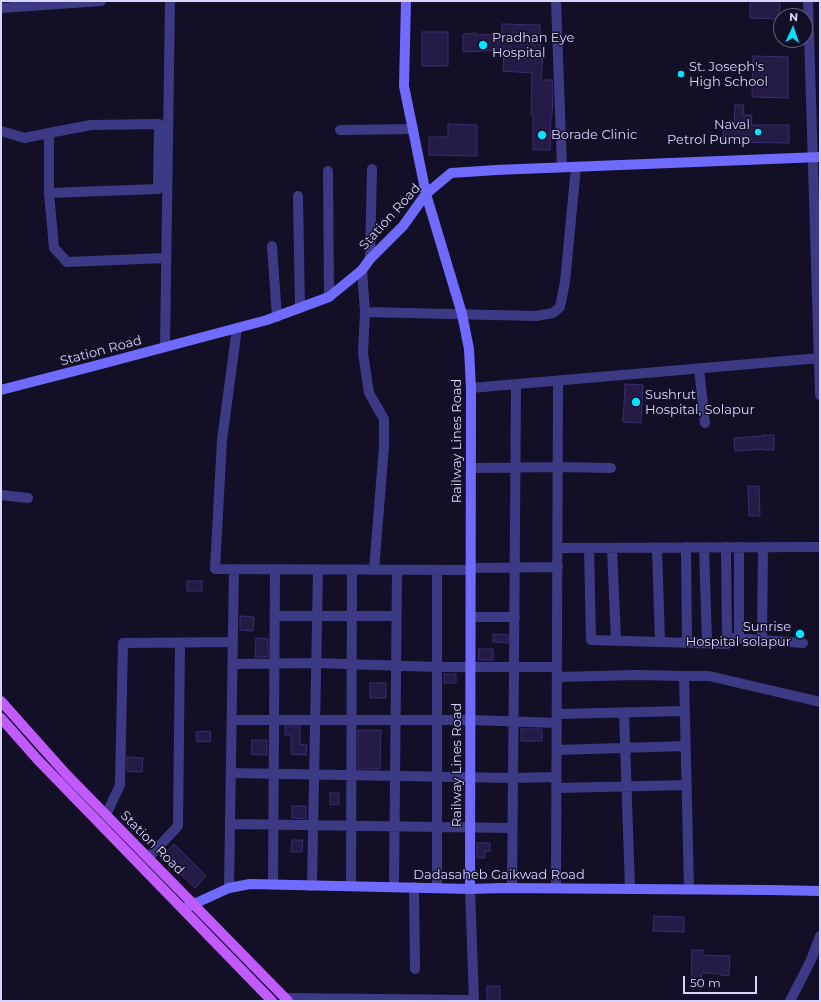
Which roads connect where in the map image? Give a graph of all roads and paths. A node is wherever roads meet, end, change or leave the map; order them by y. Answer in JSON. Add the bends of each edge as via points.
{"nodes":[{"id":1,"x":96,"y":1,"type":"edge"},
{"id":2,"x":101,"y":1,"type":"edge"},
{"id":3,"x":170,"y":1,"type":"edge"},
{"id":4,"x":406,"y":1,"type":"edge"},
{"id":5,"x":556,"y":1,"type":"edge"},
{"id":6,"x":808,"y":1,"type":"edge"},
{"id":7,"x":1,"y":8,"type":"edge"},
{"id":8,"x":413,"y":129,"type":"junction"},
{"id":9,"x":340,"y":130,"type":"dead end"},
{"id":10,"x":1,"y":131,"type":"edge"},
{"id":11,"x":49,"y":133,"type":"junction"},
{"id":12,"x":816,"y":157,"type":"edge"},
{"id":13,"x":576,"y":167,"type":"junction"},
{"id":14,"x":562,"y":168,"type":"junction"},
{"id":15,"x":372,"y":169,"type":"dead end"},
{"id":16,"x":328,"y":171,"type":"dead end"},
{"id":17,"x":49,"y":193,"type":"junction"},
{"id":18,"x":426,"y":194,"type":"junction"},
{"id":19,"x":298,"y":196,"type":"dead end"},
{"id":20,"x":272,"y":246,"type":"dead end"},
{"id":21,"x":166,"y":258,"type":"junction"},
{"id":22,"x":370,"y":259,"type":"junction"},
{"id":23,"x":362,"y":270,"type":"junction"},
{"id":24,"x":329,"y":298,"type":"junction"},
{"id":25,"x":300,"y":308,"type":"junction"},
{"id":26,"x":365,"y":312,"type":"junction"},
{"id":27,"x":462,"y":314,"type":"junction"},
{"id":28,"x":277,"y":317,"type":"junction"},
{"id":29,"x":237,"y":328,"type":"junction"},
{"id":30,"x":819,"y":330,"type":"edge"},
{"id":31,"x":165,"y":347,"type":"junction"},
{"id":32,"x":819,"y":358,"type":"edge"},
{"id":33,"x":699,"y":368,"type":"junction"},
{"id":34,"x":558,"y":381,"type":"junction"},
{"id":35,"x":516,"y":384,"type":"junction"},
{"id":36,"x":471,"y":388,"type":"junction"},
{"id":37,"x":1,"y":390,"type":"edge"},
{"id":38,"x":820,"y":395,"type":"edge"},
{"id":39,"x":705,"y":423,"type":"dead end"},
{"id":40,"x":558,"y":467,"type":"junction"},
{"id":41,"x":471,"y":468,"type":"junction"},
{"id":42,"x":515,"y":468,"type":"junction"},
{"id":43,"x":610,"y":468,"type":"dead end"},
{"id":44,"x":1,"y":495,"type":"edge"},
{"id":45,"x":28,"y":498,"type":"dead end"},
{"id":46,"x":686,"y":547,"type":"junction"},
{"id":47,"x":704,"y":547,"type":"junction"},
{"id":48,"x":726,"y":547,"type":"junction"},
{"id":49,"x":739,"y":547,"type":"junction"},
{"id":50,"x":763,"y":547,"type":"junction"},
{"id":51,"x":820,"y":547,"type":"edge"},
{"id":52,"x":558,"y":548,"type":"junction"},
{"id":53,"x":589,"y":548,"type":"junction"},
{"id":54,"x":612,"y":548,"type":"junction"},
{"id":55,"x":657,"y":548,"type":"junction"},
{"id":56,"x":558,"y":567,"type":"junction"},
{"id":57,"x":515,"y":568,"type":"junction"},
{"id":58,"x":471,"y":569,"type":"junction"},
{"id":59,"x":234,"y":570,"type":"junction"},
{"id":60,"x":275,"y":570,"type":"junction"},
{"id":61,"x":318,"y":570,"type":"junction"},
{"id":62,"x":352,"y":570,"type":"junction"},
{"id":63,"x":374,"y":570,"type":"junction"},
{"id":64,"x":397,"y":570,"type":"junction"},
{"id":65,"x":437,"y":570,"type":"junction"},
{"id":66,"x":275,"y":616,"type":"junction"},
{"id":67,"x":317,"y":616,"type":"junction"},
{"id":68,"x":352,"y":616,"type":"junction"},
{"id":69,"x":396,"y":616,"type":"junction"},
{"id":70,"x":471,"y":617,"type":"junction"},
{"id":71,"x":515,"y":617,"type":"junction"},
{"id":72,"x":739,"y":639,"type":"junction"},
{"id":73,"x":616,"y":640,"type":"junction"},
{"id":74,"x":727,"y":640,"type":"junction"},
{"id":75,"x":762,"y":640,"type":"junction"},
{"id":76,"x":233,"y":642,"type":"junction"},
{"id":77,"x":660,"y":642,"type":"junction"},
{"id":78,"x":687,"y":642,"type":"junction"},
{"id":79,"x":180,"y":643,"type":"junction"},
{"id":80,"x":707,"y":643,"type":"junction"},
{"id":81,"x":803,"y":643,"type":"dead end"},
{"id":82,"x":316,"y":663,"type":"junction"},
{"id":83,"x":233,"y":664,"type":"junction"},
{"id":84,"x":275,"y":664,"type":"junction"},
{"id":85,"x":352,"y":664,"type":"junction"},
{"id":86,"x":396,"y":665,"type":"junction"},
{"id":87,"x":557,"y":666,"type":"junction"},
{"id":88,"x":437,"y":667,"type":"junction"},
{"id":89,"x":471,"y":667,"type":"junction"},
{"id":90,"x":514,"y":667,"type":"junction"},
{"id":91,"x":684,"y":676,"type":"junction"},
{"id":92,"x":557,"y":677,"type":"junction"},
{"id":93,"x":1,"y":701,"type":"edge"},
{"id":94,"x":820,"y":702,"type":"edge"},
{"id":95,"x":685,"y":711,"type":"junction"},
{"id":96,"x":624,"y":713,"type":"junction"},
{"id":97,"x":1,"y":718,"type":"edge"},
{"id":98,"x":557,"y":718,"type":"junction"},
{"id":99,"x":232,"y":720,"type":"junction"},
{"id":100,"x":274,"y":720,"type":"junction"},
{"id":101,"x":315,"y":720,"type":"junction"},
{"id":102,"x":352,"y":720,"type":"junction"},
{"id":103,"x":395,"y":720,"type":"junction"},
{"id":104,"x":437,"y":720,"type":"junction"},
{"id":105,"x":470,"y":720,"type":"junction"},
{"id":106,"x":514,"y":722,"type":"junction"},
{"id":107,"x":686,"y":746,"type":"junction"},
{"id":108,"x":625,"y":748,"type":"junction"},
{"id":109,"x":557,"y":750,"type":"junction"},
{"id":110,"x":231,"y":773,"type":"junction"},
{"id":111,"x":274,"y":774,"type":"junction"},
{"id":112,"x":314,"y":774,"type":"junction"},
{"id":113,"x":352,"y":774,"type":"junction"},
{"id":114,"x":395,"y":775,"type":"junction"},
{"id":115,"x":436,"y":776,"type":"junction"},
{"id":116,"x":471,"y":776,"type":"junction"},
{"id":117,"x":556,"y":777,"type":"junction"},
{"id":118,"x":513,"y":778,"type":"junction"},
{"id":119,"x":687,"y":785,"type":"junction"},
{"id":120,"x":626,"y":786,"type":"junction"},
{"id":121,"x":556,"y":788,"type":"junction"},
{"id":122,"x":106,"y":815,"type":"junction"},
{"id":123,"x":230,"y":824,"type":"junction"},
{"id":124,"x":274,"y":824,"type":"junction"},
{"id":125,"x":313,"y":825,"type":"junction"},
{"id":126,"x":352,"y":826,"type":"junction"},
{"id":127,"x":394,"y":826,"type":"junction"},
{"id":128,"x":437,"y":827,"type":"junction"},
{"id":129,"x":470,"y":827,"type":"junction"},
{"id":130,"x":512,"y":828,"type":"junction"},
{"id":131,"x":148,"y":858,"type":"junction"},
{"id":132,"x":273,"y":885,"type":"junction"},
{"id":133,"x":312,"y":886,"type":"junction"},
{"id":134,"x":351,"y":886,"type":"junction"},
{"id":135,"x":394,"y":887,"type":"junction"},
{"id":136,"x":414,"y":887,"type":"junction"},
{"id":137,"x":229,"y":888,"type":"junction"},
{"id":138,"x":437,"y":888,"type":"junction"},
{"id":139,"x":512,"y":888,"type":"junction"},
{"id":140,"x":556,"y":888,"type":"junction"},
{"id":141,"x":470,"y":889,"type":"junction"},
{"id":142,"x":630,"y":889,"type":"junction"},
{"id":143,"x":689,"y":889,"type":"junction"},
{"id":144,"x":820,"y":891,"type":"edge"},
{"id":145,"x":194,"y":904,"type":"junction"},
{"id":146,"x":183,"y":909,"type":"junction"},
{"id":147,"x":820,"y":936,"type":"edge"},
{"id":148,"x":415,"y":969,"type":"dead end"},
{"id":149,"x":287,"y":1000,"type":"edge"},
{"id":150,"x":272,"y":1001,"type":"edge"},
{"id":151,"x":474,"y":1001,"type":"edge"},
{"id":152,"x":790,"y":1001,"type":"edge"}],
"edges":[{"from":1,"to":2,"type":"street"},
{"from":1,"to":7,"type":"street"},
{"from":3,"to":21,"type":"street"},
{"from":4,"to":8,"type":"street","name":"Railway Lines Road","via":[[404,86]]},
{"from":5,"to":14,"type":"street"},
{"from":6,"to":12,"type":"street"},
{"from":8,"to":9,"type":"street"},
{"from":8,"to":18,"type":"street","name":"Railway Lines Road"},
{"from":10,"to":11,"type":"street","via":[[25,138]]},
{"from":11,"to":17,"type":"street"},
{"from":11,"to":17,"type":"street","via":[[91,125],[159,124],[158,189]]},
{"from":12,"to":13,"type":"street","name":"Station Road"},
{"from":12,"to":30,"type":"street"},
{"from":13,"to":14,"type":"street","name":"Station Road"},
{"from":13,"to":27,"type":"street","via":[[565,282],[560,307],[553,313],[536,316]]},
{"from":14,"to":18,"type":"street","name":"Station Road","via":[[451,174]]},
{"from":15,"to":22,"type":"street"},
{"from":16,"to":24,"type":"street"},
{"from":17,"to":21,"type":"street","via":[[54,248],[67,262]]},
{"from":18,"to":22,"type":"street","name":"Station Road","via":[[402,226]]},
{"from":18,"to":27,"type":"street","name":"Railway Lines Road"},
{"from":19,"to":25,"type":"street"},
{"from":20,"to":28,"type":"street"},
{"from":21,"to":31,"type":"street"},
{"from":22,"to":23,"type":"street","name":"Station Road"},
{"from":23,"to":24,"type":"street","name":"Station Road"},
{"from":23,"to":26,"type":"street"},
{"from":24,"to":25,"type":"street","name":"Station Road"},
{"from":25,"to":28,"type":"street","name":"Station Road"},
{"from":26,"to":27,"type":"street"},
{"from":26,"to":63,"type":"street","via":[[363,353],[370,393],[384,419]]},
{"from":27,"to":36,"type":"street","name":"Railway Lines Road","via":[[469,349]]},
{"from":28,"to":29,"type":"street","name":"Station Road"},
{"from":29,"to":31,"type":"street","name":"Station Road"},
{"from":29,"to":59,"type":"street","via":[[222,440],[215,569]]},
{"from":30,"to":32,"type":"street"},
{"from":31,"to":37,"type":"street","name":"Station Road"},
{"from":32,"to":33,"type":"street"},
{"from":32,"to":38,"type":"street"},
{"from":33,"to":34,"type":"street"},
{"from":33,"to":39,"type":"street"},
{"from":34,"to":35,"type":"street"},
{"from":34,"to":40,"type":"street"},
{"from":35,"to":36,"type":"street"},
{"from":35,"to":42,"type":"street"},
{"from":36,"to":41,"type":"street","name":"Railway Lines Road"},
{"from":40,"to":42,"type":"street"},
{"from":40,"to":43,"type":"street"},
{"from":40,"to":52,"type":"street"},
{"from":41,"to":42,"type":"street"},
{"from":41,"to":58,"type":"street","name":"Railway Lines Road"},
{"from":42,"to":57,"type":"street"},
{"from":44,"to":45,"type":"street"},
{"from":46,"to":47,"type":"street"},
{"from":46,"to":55,"type":"street"},
{"from":46,"to":78,"type":"street"},
{"from":47,"to":48,"type":"street"},
{"from":47,"to":80,"type":"street"},
{"from":48,"to":49,"type":"street"},
{"from":48,"to":74,"type":"street"},
{"from":49,"to":50,"type":"street"},
{"from":49,"to":72,"type":"street"},
{"from":50,"to":51,"type":"street"},
{"from":50,"to":75,"type":"street"},
{"from":52,"to":53,"type":"street"},
{"from":52,"to":56,"type":"street"},
{"from":53,"to":54,"type":"street"},
{"from":53,"to":73,"type":"street","via":[[591,640]]},
{"from":54,"to":55,"type":"street"},
{"from":54,"to":73,"type":"street"},
{"from":55,"to":77,"type":"street"},
{"from":56,"to":57,"type":"street"},
{"from":56,"to":87,"type":"street"},
{"from":57,"to":58,"type":"street"},
{"from":57,"to":71,"type":"street"},
{"from":58,"to":65,"type":"street"},
{"from":58,"to":70,"type":"street","name":"Railway Lines Road"},
{"from":59,"to":60,"type":"street"},
{"from":59,"to":76,"type":"street"},
{"from":60,"to":61,"type":"street"},
{"from":60,"to":66,"type":"street"},
{"from":61,"to":62,"type":"street"},
{"from":61,"to":67,"type":"street"},
{"from":62,"to":63,"type":"street"},
{"from":62,"to":68,"type":"street"},
{"from":63,"to":64,"type":"street"},
{"from":64,"to":65,"type":"street"},
{"from":64,"to":69,"type":"street"},
{"from":65,"to":88,"type":"street"},
{"from":66,"to":67,"type":"street"},
{"from":66,"to":84,"type":"street"},
{"from":67,"to":68,"type":"street"},
{"from":67,"to":82,"type":"street"},
{"from":68,"to":69,"type":"street"},
{"from":68,"to":85,"type":"street"},
{"from":69,"to":86,"type":"street"},
{"from":70,"to":71,"type":"street"},
{"from":70,"to":89,"type":"street","name":"Railway Lines Road"},
{"from":71,"to":90,"type":"street"},
{"from":72,"to":74,"type":"street"},
{"from":72,"to":75,"type":"street"},
{"from":73,"to":77,"type":"street"},
{"from":74,"to":80,"type":"street","via":[[727,644]]},
{"from":75,"to":81,"type":"street"},
{"from":76,"to":79,"type":"street"},
{"from":76,"to":83,"type":"street"},
{"from":77,"to":78,"type":"street"},
{"from":78,"to":80,"type":"street"},
{"from":79,"to":122,"type":"street","via":[[123,643],[120,785]]},
{"from":79,"to":131,"type":"street","via":[[178,826]]},
{"from":82,"to":84,"type":"street"},
{"from":82,"to":85,"type":"street"},
{"from":82,"to":101,"type":"street"},
{"from":83,"to":84,"type":"street"},
{"from":83,"to":99,"type":"street"},
{"from":84,"to":100,"type":"street"},
{"from":85,"to":86,"type":"street"},
{"from":85,"to":102,"type":"street"},
{"from":86,"to":88,"type":"street"},
{"from":86,"to":103,"type":"street"},
{"from":87,"to":90,"type":"street"},
{"from":87,"to":92,"type":"street"},
{"from":88,"to":89,"type":"street"},
{"from":88,"to":104,"type":"street"},
{"from":89,"to":90,"type":"street"},
{"from":89,"to":105,"type":"street","name":"Railway Lines Road"},
{"from":90,"to":106,"type":"street"},
{"from":91,"to":92,"type":"street"},
{"from":91,"to":94,"type":"street","via":[[708,676]]},
{"from":91,"to":95,"type":"street"},
{"from":92,"to":98,"type":"street"},
{"from":93,"to":122,"type":"main road","name":"Station Road"},
{"from":95,"to":96,"type":"street"},
{"from":95,"to":107,"type":"street"},
{"from":96,"to":98,"type":"street"},
{"from":96,"to":108,"type":"street"},
{"from":97,"to":146,"type":"main road","name":"Station Road","via":[[36,759]]},
{"from":98,"to":106,"type":"street"},
{"from":98,"to":109,"type":"street"},
{"from":99,"to":100,"type":"street"},
{"from":99,"to":110,"type":"street"},
{"from":100,"to":101,"type":"street"},
{"from":100,"to":111,"type":"street"},
{"from":101,"to":102,"type":"street"},
{"from":101,"to":112,"type":"street"},
{"from":102,"to":103,"type":"street"},
{"from":102,"to":113,"type":"street"},
{"from":103,"to":104,"type":"street"},
{"from":103,"to":114,"type":"street"},
{"from":104,"to":105,"type":"street"},
{"from":104,"to":115,"type":"street"},
{"from":105,"to":106,"type":"street"},
{"from":105,"to":116,"type":"street","name":"Railway Lines Road"},
{"from":106,"to":118,"type":"street"},
{"from":107,"to":108,"type":"street"},
{"from":107,"to":119,"type":"street"},
{"from":108,"to":109,"type":"street"},
{"from":108,"to":120,"type":"street"},
{"from":109,"to":117,"type":"street"},
{"from":110,"to":111,"type":"street"},
{"from":110,"to":123,"type":"street"},
{"from":111,"to":112,"type":"street"},
{"from":111,"to":124,"type":"street"},
{"from":112,"to":113,"type":"street"},
{"from":112,"to":125,"type":"street"},
{"from":113,"to":114,"type":"street"},
{"from":113,"to":126,"type":"street"},
{"from":114,"to":115,"type":"street"},
{"from":114,"to":127,"type":"street"},
{"from":115,"to":116,"type":"street"},
{"from":115,"to":128,"type":"street"},
{"from":116,"to":118,"type":"street"},
{"from":116,"to":129,"type":"street","name":"Railway Lines Road"},
{"from":117,"to":118,"type":"street"},
{"from":117,"to":121,"type":"street"},
{"from":118,"to":130,"type":"street"},
{"from":119,"to":120,"type":"street"},
{"from":119,"to":143,"type":"street"},
{"from":120,"to":121,"type":"street"},
{"from":120,"to":142,"type":"street"},
{"from":121,"to":140,"type":"street"},
{"from":122,"to":131,"type":"main road","name":"Station Road"},
{"from":123,"to":124,"type":"street"},
{"from":123,"to":137,"type":"street"},
{"from":124,"to":125,"type":"street"},
{"from":124,"to":132,"type":"street"},
{"from":125,"to":126,"type":"street"},
{"from":125,"to":133,"type":"street"},
{"from":126,"to":127,"type":"street"},
{"from":126,"to":134,"type":"street"},
{"from":127,"to":128,"type":"street"},
{"from":127,"to":135,"type":"street"},
{"from":128,"to":129,"type":"street"},
{"from":128,"to":138,"type":"street"},
{"from":129,"to":130,"type":"street"},
{"from":129,"to":141,"type":"street","name":"Railway Lines Road"},
{"from":130,"to":139,"type":"street"},
{"from":131,"to":145,"type":"main road","name":"Station Road"},
{"from":132,"to":133,"type":"street","name":"Dadasaheb Gaikwad Road"},
{"from":132,"to":137,"type":"street","name":"Dadasaheb Gaikwad Road","via":[[250,884]]},
{"from":133,"to":134,"type":"street","name":"Dadasaheb Gaikwad Road"},
{"from":134,"to":135,"type":"street","name":"Dadasaheb Gaikwad Road"},
{"from":135,"to":136,"type":"street","name":"Dadasaheb Gaikwad Road"},
{"from":136,"to":138,"type":"street","name":"Dadasaheb Gaikwad Road"},
{"from":136,"to":148,"type":"street"},
{"from":137,"to":145,"type":"street","name":"Dadasaheb Gaikwad Road"},
{"from":138,"to":141,"type":"street","name":"Dadasaheb Gaikwad Road"},
{"from":139,"to":140,"type":"street","name":"Dadasaheb Gaikwad Road"},
{"from":139,"to":141,"type":"street","name":"Dadasaheb Gaikwad Road"},
{"from":140,"to":142,"type":"street","name":"Dadasaheb Gaikwad Road"},
{"from":141,"to":151,"type":"street"},
{"from":142,"to":143,"type":"street","name":"Dadasaheb Gaikwad Road"},
{"from":143,"to":144,"type":"street","name":"Dadasaheb Gaikwad Road"},
{"from":145,"to":146,"type":"street","name":"Dadasaheb Gaikwad Road"},
{"from":145,"to":149,"type":"main road","name":"Station Road"},
{"from":146,"to":150,"type":"main road","name":"Station Road"},
{"from":147,"to":152,"type":"street"},
{"from":149,"to":151,"type":"street"}]}
